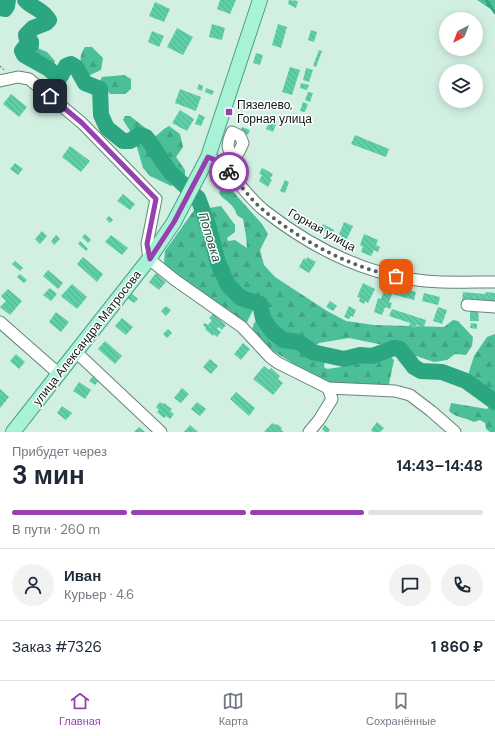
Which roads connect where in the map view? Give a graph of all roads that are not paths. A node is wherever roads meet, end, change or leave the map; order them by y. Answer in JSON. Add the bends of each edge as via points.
{"nodes":[{"id":1,"x":260,"y":0,"type":"edge"},
{"id":2,"x":0,"y":81,"type":"edge"},
{"id":3,"x":208,"y":157,"type":"junction"},
{"id":4,"x":234,"y":160,"type":"dead end"},
{"id":5,"x":227,"y":170,"type":"junction"},
{"id":6,"x":150,"y":259,"type":"junction"},
{"id":7,"x":495,"y":282,"type":"edge"},
{"id":8,"x":467,"y":305,"type":"dead end"},
{"id":9,"x":495,"y":307,"type":"edge"},
{"id":10,"x":0,"y":322,"type":"edge"},
{"id":11,"x":76,"y":352,"type":"junction"},
{"id":12,"x":59,"y":374,"type":"junction"},
{"id":13,"x":328,"y":388,"type":"junction"},
{"id":14,"x":13,"y":432,"type":"edge"},
{"id":15,"x":161,"y":432,"type":"edge"},
{"id":16,"x":309,"y":432,"type":"edge"},
{"id":17,"x":455,"y":432,"type":"edge"}],
"edges":[{"from":1,"to":3,"type":"main road","name":"улица Александра Матросова"},
{"from":2,"to":6,"type":"street","via":[[18,77],[29,79],[82,123],[156,199],[147,244]]},
{"from":3,"to":5,"type":"street","name":"Горная улица"},
{"from":3,"to":6,"type":"main road","name":"улица Александра Матросова","via":[[174,222]]},
{"from":4,"to":5,"type":"street"},
{"from":5,"to":7,"type":"street","name":"Горная улица","via":[[261,208],[282,224],[338,257],[382,274],[418,279]]},
{"from":6,"to":11,"type":"main road","name":"улица Александра Матросова"},
{"from":6,"to":13,"type":"street","via":[[175,280],[242,327],[278,363]]},
{"from":8,"to":9,"type":"street"},
{"from":10,"to":12,"type":"street"},
{"from":11,"to":12,"type":"main road","name":"улица Александра Матросова"},
{"from":11,"to":15,"type":"street"},
{"from":12,"to":14,"type":"main road","name":"улица Александра Матросова"},
{"from":13,"to":16,"type":"street","via":[[332,399]]},
{"from":13,"to":17,"type":"street","via":[[394,391],[410,395]]}]}
